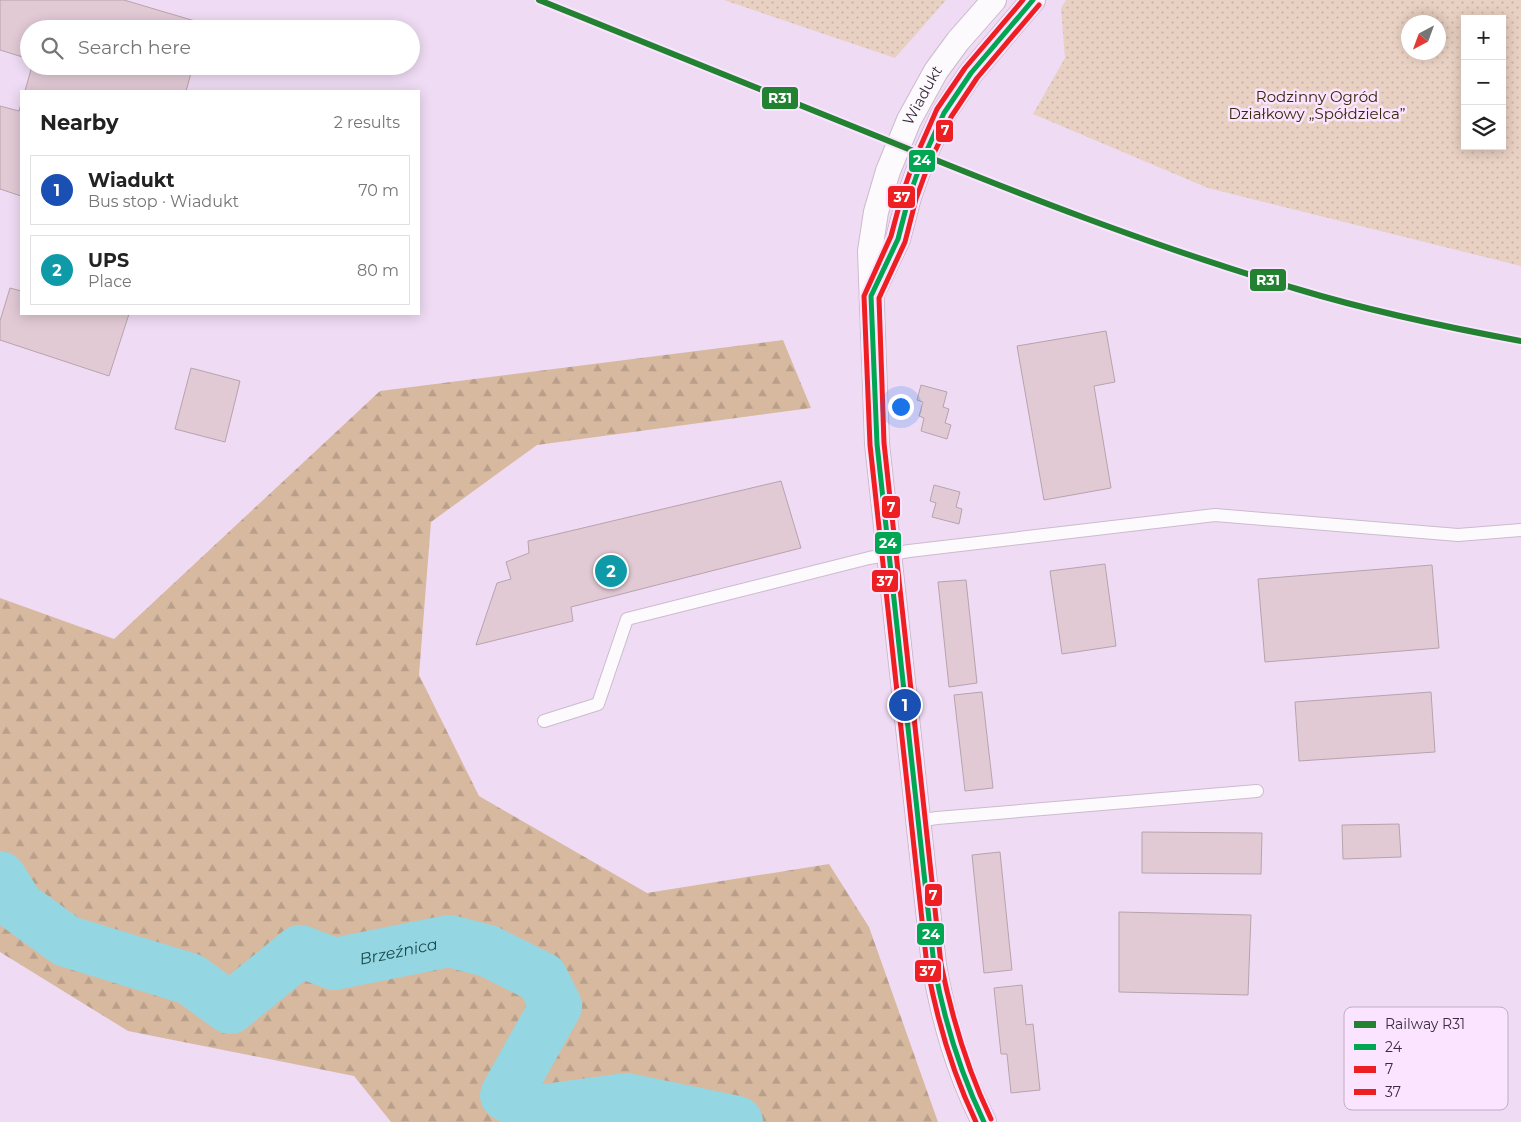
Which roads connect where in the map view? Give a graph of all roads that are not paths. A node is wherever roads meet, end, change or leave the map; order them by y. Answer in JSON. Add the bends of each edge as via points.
{"nodes":[{"id":1,"x":994,"y":0,"type":"edge"},
{"id":2,"x":1033,"y":0,"type":"edge"},
{"id":3,"x":871,"y":296,"type":"junction"},
{"id":4,"x":1521,"y":530,"type":"edge"},
{"id":5,"x":889,"y":555,"type":"junction"},
{"id":6,"x":544,"y":721,"type":"dead end"},
{"id":7,"x":1257,"y":791,"type":"dead end"},
{"id":8,"x":917,"y":821,"type":"junction"},
{"id":9,"x":984,"y":1122,"type":"edge"}],
"edges":[{"from":1,"to":3,"type":"street","name":"Wiadukt","via":[[936,71],[909,120],[888,171],[876,212],[870,250]]},
{"from":2,"to":3,"type":"street","name":"Wiadukt","via":[[971,73],[944,113],[921,163],[898,239]]},
{"from":3,"to":5,"type":"street","name":"Wiadukt","via":[[877,444]]},
{"from":4,"to":5,"type":"lane","via":[[1458,535],[1215,515]]},
{"from":5,"to":6,"type":"lane","via":[[627,619],[598,704]]},
{"from":5,"to":8,"type":"street","name":"Wiadukt"},
{"from":7,"to":8,"type":"lane"},
{"from":8,"to":9,"type":"street","name":"Wiadukt","via":[[939,995],[955,1054]]}]}
